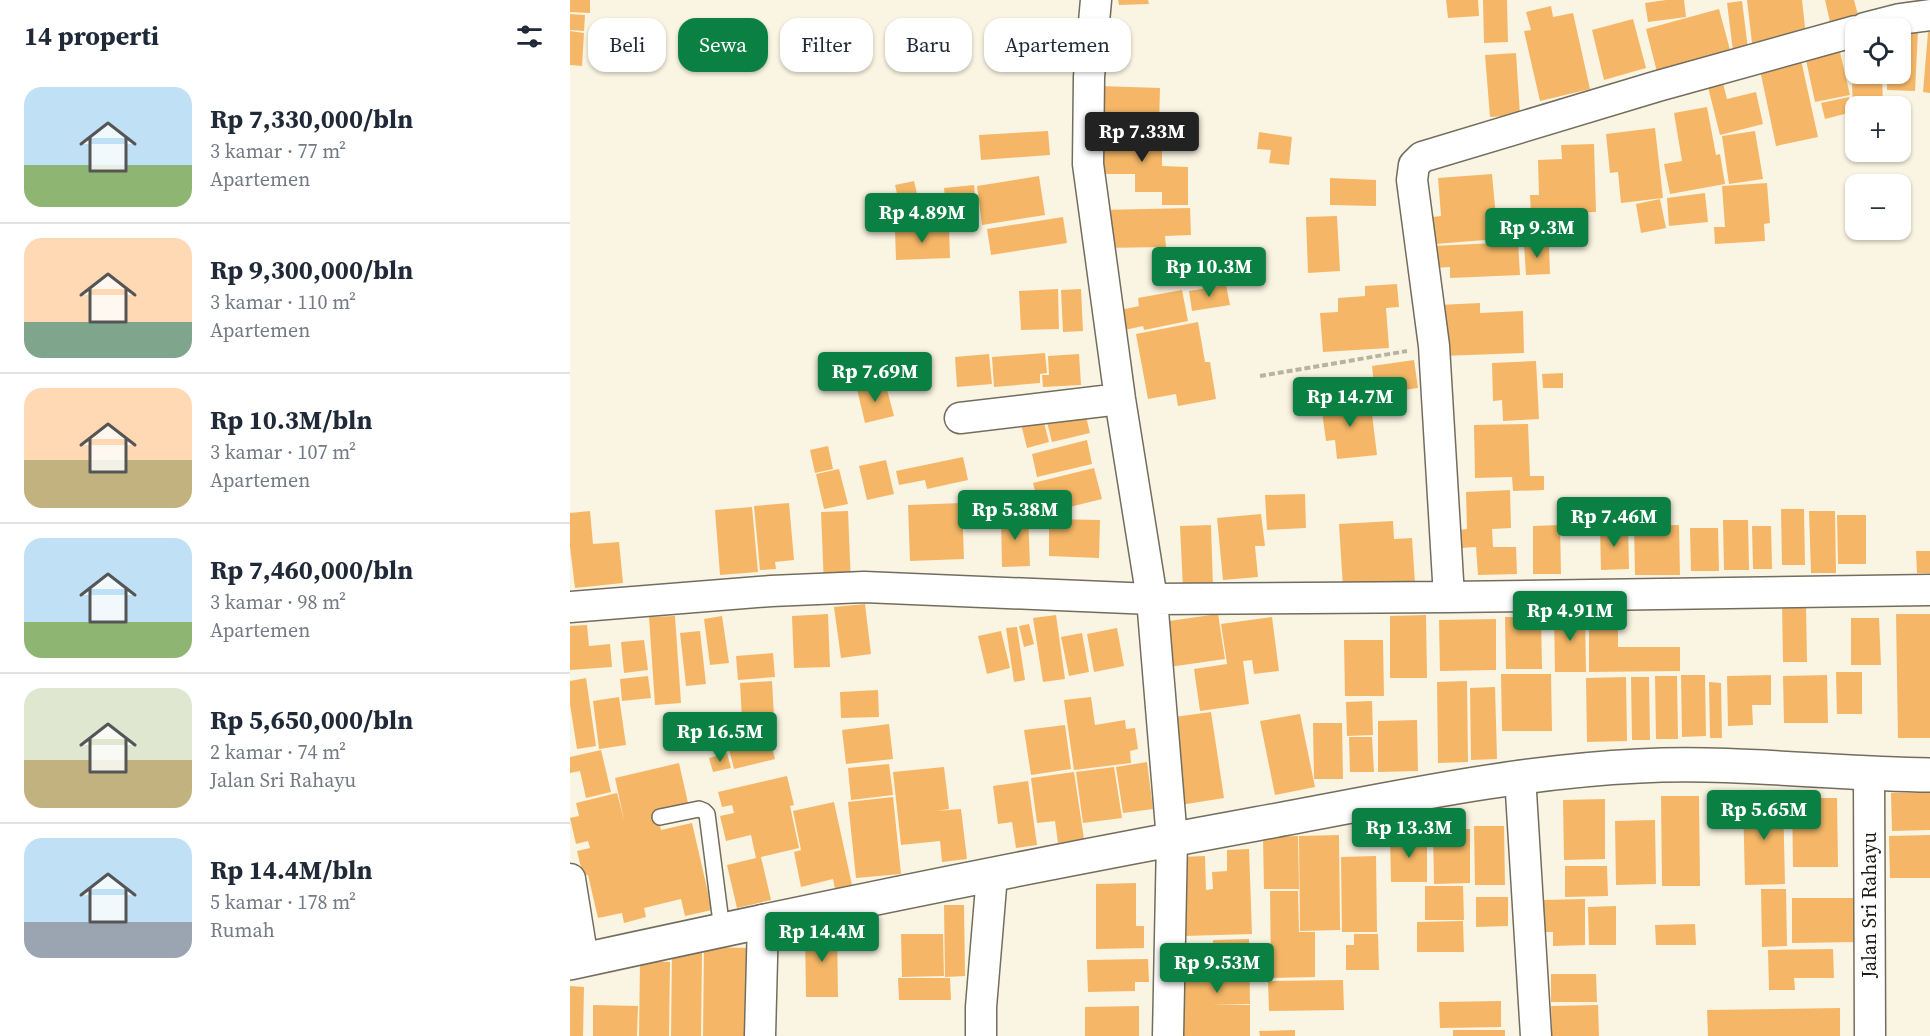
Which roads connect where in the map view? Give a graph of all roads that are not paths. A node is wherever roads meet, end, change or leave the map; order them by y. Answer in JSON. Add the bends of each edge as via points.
{"nodes":[{"id":1,"x":1096,"y":0,"type":"edge"},
{"id":2,"x":1930,"y":15,"type":"edge"},
{"id":3,"x":1908,"y":18,"type":"edge"},
{"id":4,"x":1845,"y":34,"type":"edge"},
{"id":5,"x":1120,"y":399,"type":"junction"},
{"id":6,"x":960,"y":418,"type":"dead end"},
{"id":7,"x":1930,"y":590,"type":"edge"},
{"id":8,"x":1449,"y":597,"type":"junction"},
{"id":9,"x":1152,"y":599,"type":"junction"},
{"id":10,"x":570,"y":607,"type":"edge"},
{"id":11,"x":1869,"y":774,"type":"junction"},
{"id":12,"x":1930,"y":775,"type":"edge"},
{"id":13,"x":1520,"y":776,"type":"junction"},
{"id":14,"x":660,"y":817,"type":"dead end"},
{"id":15,"x":1172,"y":840,"type":"junction"},
{"id":16,"x":992,"y":875,"type":"junction"},
{"id":17,"x":570,"y":879,"type":"edge"},
{"id":18,"x":763,"y":920,"type":"junction"},
{"id":19,"x":722,"y":930,"type":"junction"},
{"id":20,"x":577,"y":962,"type":"edge"},
{"id":21,"x":760,"y":1036,"type":"edge"},
{"id":22,"x":981,"y":1036,"type":"edge"},
{"id":23,"x":1168,"y":1036,"type":"edge"},
{"id":24,"x":1536,"y":1036,"type":"edge"},
{"id":25,"x":1870,"y":1036,"type":"edge"}],
"edges":[{"from":1,"to":5,"type":"street","via":[[1089,76],[1088,164]]},
{"from":2,"to":3,"type":"street"},
{"from":4,"to":8,"type":"street","via":[[1422,157],[1414,165],[1412,180],[1434,346]]},
{"from":5,"to":6,"type":"street"},
{"from":5,"to":9,"type":"street"},
{"from":7,"to":8,"type":"street"},
{"from":8,"to":9,"type":"street"},
{"from":9,"to":10,"type":"street","via":[[864,587]]},
{"from":9,"to":15,"type":"street"},
{"from":11,"to":12,"type":"street"},
{"from":11,"to":13,"type":"street","via":[[1710,764]]},
{"from":11,"to":25,"type":"street","name":"Jalan Sri Rahayu"},
{"from":13,"to":15,"type":"street"},
{"from":13,"to":24,"type":"street"},
{"from":14,"to":19,"type":"lane","via":[[699,809],[707,814]]},
{"from":15,"to":16,"type":"street"},
{"from":15,"to":23,"type":"street"},
{"from":16,"to":18,"type":"street"},
{"from":16,"to":22,"type":"street"},
{"from":17,"to":20,"type":"street"},
{"from":18,"to":19,"type":"street"},
{"from":18,"to":21,"type":"street"},
{"from":19,"to":20,"type":"street"}]}
